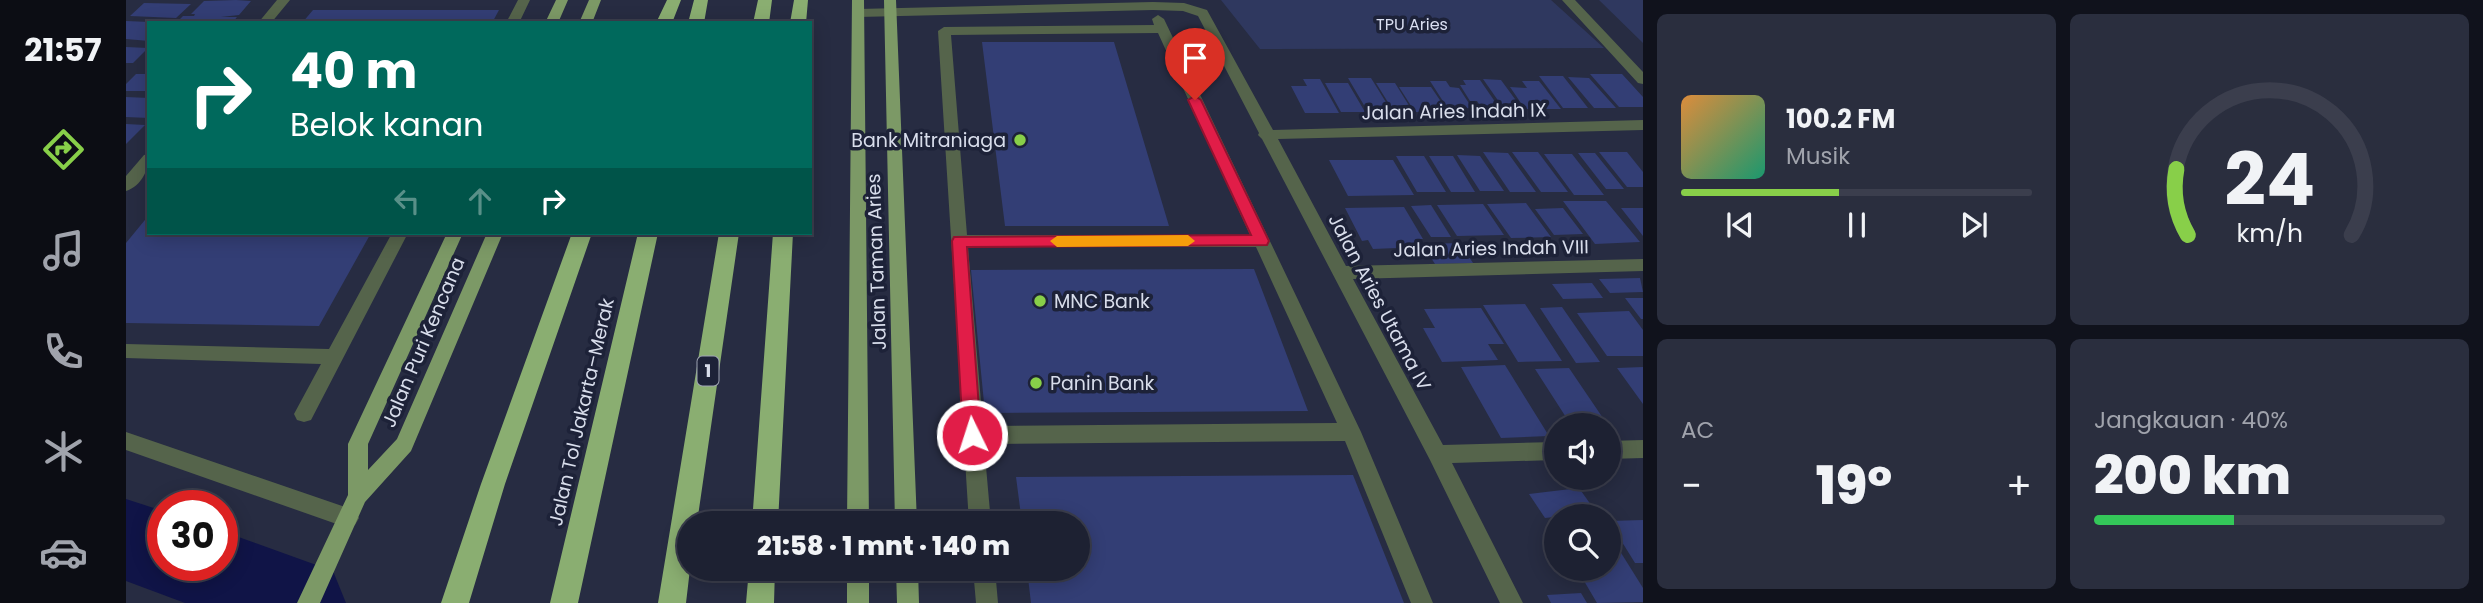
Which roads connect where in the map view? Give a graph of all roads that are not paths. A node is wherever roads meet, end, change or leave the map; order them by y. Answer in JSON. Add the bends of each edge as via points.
{"nodes":[{"id":1,"x":284,"y":0,"type":"edge"},
{"id":2,"x":524,"y":0,"type":"edge"},
{"id":3,"x":562,"y":0,"type":"edge"},
{"id":4,"x":595,"y":0,"type":"edge"},
{"id":5,"x":674,"y":0,"type":"edge"},
{"id":6,"x":701,"y":0,"type":"edge"},
{"id":7,"x":765,"y":0,"type":"edge"},
{"id":8,"x":801,"y":0,"type":"edge"},
{"id":9,"x":1568,"y":0,"type":"edge"},
{"id":10,"x":988,"y":5,"type":"edge"},
{"id":11,"x":890,"y":6,"type":"edge"},
{"id":12,"x":1153,"y":6,"type":"junction"},
{"id":13,"x":858,"y":7,"type":"edge"},
{"id":14,"x":940,"y":12,"type":"junction"},
{"id":15,"x":266,"y":21,"type":"edge"},
{"id":16,"x":513,"y":21,"type":"edge"},
{"id":17,"x":552,"y":21,"type":"edge"},
{"id":18,"x":586,"y":21,"type":"edge"},
{"id":19,"x":665,"y":21,"type":"edge"},
{"id":20,"x":696,"y":21,"type":"edge"},
{"id":21,"x":761,"y":21,"type":"edge"},
{"id":22,"x":798,"y":21,"type":"edge"},
{"id":23,"x":1162,"y":29,"type":"junction"},
{"id":24,"x":944,"y":31,"type":"junction"},
{"id":25,"x":1643,"y":79,"type":"edge"},
{"id":26,"x":1643,"y":125,"type":"edge"},
{"id":27,"x":1265,"y":135,"type":"junction"},
{"id":28,"x":147,"y":161,"type":"edge"},
{"id":29,"x":126,"y":186,"type":"edge"},
{"id":30,"x":399,"y":235,"type":"edge"},
{"id":31,"x":454,"y":235,"type":"edge"},
{"id":32,"x":494,"y":235,"type":"edge"},
{"id":33,"x":581,"y":235,"type":"edge"},
{"id":34,"x":648,"y":235,"type":"edge"},
{"id":35,"x":729,"y":235,"type":"edge"},
{"id":36,"x":783,"y":235,"type":"edge"},
{"id":37,"x":959,"y":241,"type":"junction"},
{"id":38,"x":1261,"y":241,"type":"junction"},
{"id":39,"x":1643,"y":265,"type":"edge"},
{"id":40,"x":1341,"y":273,"type":"junction"},
{"id":41,"x":126,"y":351,"type":"edge"},
{"id":42,"x":334,"y":357,"type":"junction"},
{"id":43,"x":304,"y":414,"type":"dead end"},
{"id":44,"x":1351,"y":432,"type":"junction"},
{"id":45,"x":972,"y":435,"type":"junction"},
{"id":46,"x":126,"y":441,"type":"edge"},
{"id":47,"x":1643,"y":449,"type":"edge"},
{"id":48,"x":1621,"y":450,"type":"edge"},
{"id":49,"x":1544,"y":451,"type":"edge"},
{"id":50,"x":1437,"y":454,"type":"junction"},
{"id":51,"x":358,"y":495,"type":"junction"},
{"id":52,"x":765,"y":511,"type":"edge"},
{"id":53,"x":858,"y":511,"type":"edge"},
{"id":54,"x":906,"y":511,"type":"edge"},
{"id":55,"x":979,"y":511,"type":"edge"},
{"id":56,"x":348,"y":518,"type":"junction"},
{"id":57,"x":761,"y":581,"type":"edge"},
{"id":58,"x":858,"y":581,"type":"edge"},
{"id":59,"x":907,"y":581,"type":"edge"},
{"id":60,"x":985,"y":581,"type":"edge"},
{"id":61,"x":308,"y":603,"type":"edge"},
{"id":62,"x":454,"y":603,"type":"edge"},
{"id":63,"x":564,"y":603,"type":"edge"},
{"id":64,"x":672,"y":603,"type":"edge"},
{"id":65,"x":760,"y":603,"type":"edge"},
{"id":66,"x":858,"y":603,"type":"edge"},
{"id":67,"x":908,"y":603,"type":"edge"},
{"id":68,"x":987,"y":603,"type":"edge"},
{"id":69,"x":1422,"y":603,"type":"edge"},
{"id":70,"x":1512,"y":603,"type":"edge"}],
"edges":[{"from":1,"to":15,"type":"street"},
{"from":2,"to":16,"type":"street"},
{"from":3,"to":17,"type":"main road"},
{"from":4,"to":18,"type":"main road"},
{"from":5,"to":19,"type":"highway"},
{"from":6,"to":20,"type":"highway"},
{"from":7,"to":21,"type":"highway"},
{"from":8,"to":22,"type":"highway"},
{"from":9,"to":25,"type":"street"},
{"from":10,"to":12,"type":"street"},
{"from":10,"to":14,"type":"street"},
{"from":11,"to":13,"type":"street"},
{"from":11,"to":14,"type":"street"},
{"from":11,"to":54,"type":"main road","name":"Jalan Taman Aries"},
{"from":12,"to":23,"type":"street"},
{"from":12,"to":27,"type":"street","name":"Jalan Aries Utama IV","via":[[1195,9],[1209,21]]},
{"from":13,"to":53,"type":"main road","name":"Jalan Taman Aries"},
{"from":14,"to":24,"type":"street"},
{"from":23,"to":24,"type":"street"},
{"from":23,"to":38,"type":"street"},
{"from":24,"to":37,"type":"street"},
{"from":26,"to":27,"type":"street","name":"Jalan Aries Indah IX"},
{"from":27,"to":40,"type":"street","name":"Jalan Aries Utama IV"},
{"from":28,"to":29,"type":"street"},
{"from":30,"to":42,"type":"street"},
{"from":31,"to":51,"type":"main road","name":"Jalan Puri Kencana","via":[[358,444]]},
{"from":32,"to":51,"type":"main road","name":"Jalan Puri Kencana","via":[[404,445]]},
{"from":33,"to":62,"type":"highway"},
{"from":34,"to":63,"type":"highway","name":"Jalan Tol Jakarta–Merak"},
{"from":35,"to":64,"type":"highway","number":"1"},
{"from":36,"to":52,"type":"highway"},
{"from":37,"to":38,"type":"street"},
{"from":37,"to":45,"type":"street"},
{"from":38,"to":44,"type":"street"},
{"from":39,"to":40,"type":"street","name":"Jalan Aries Indah VIII"},
{"from":40,"to":50,"type":"street","name":"Jalan Aries Utama IV"},
{"from":41,"to":42,"type":"street"},
{"from":42,"to":43,"type":"street"},
{"from":44,"to":45,"type":"street"},
{"from":44,"to":69,"type":"street"},
{"from":45,"to":55,"type":"street"},
{"from":46,"to":56,"type":"street"},
{"from":47,"to":48,"type":"street"},
{"from":49,"to":50,"type":"street"},
{"from":50,"to":70,"type":"street","name":"Jalan Aries Utama IV"},
{"from":51,"to":56,"type":"main road","name":"Jalan Puri Kencana"},
{"from":56,"to":61,"type":"main road","name":"Jalan Puri Kencana"},
{"from":57,"to":65,"type":"highway"},
{"from":58,"to":66,"type":"main road"},
{"from":59,"to":67,"type":"main road"},
{"from":60,"to":68,"type":"street"}]}
